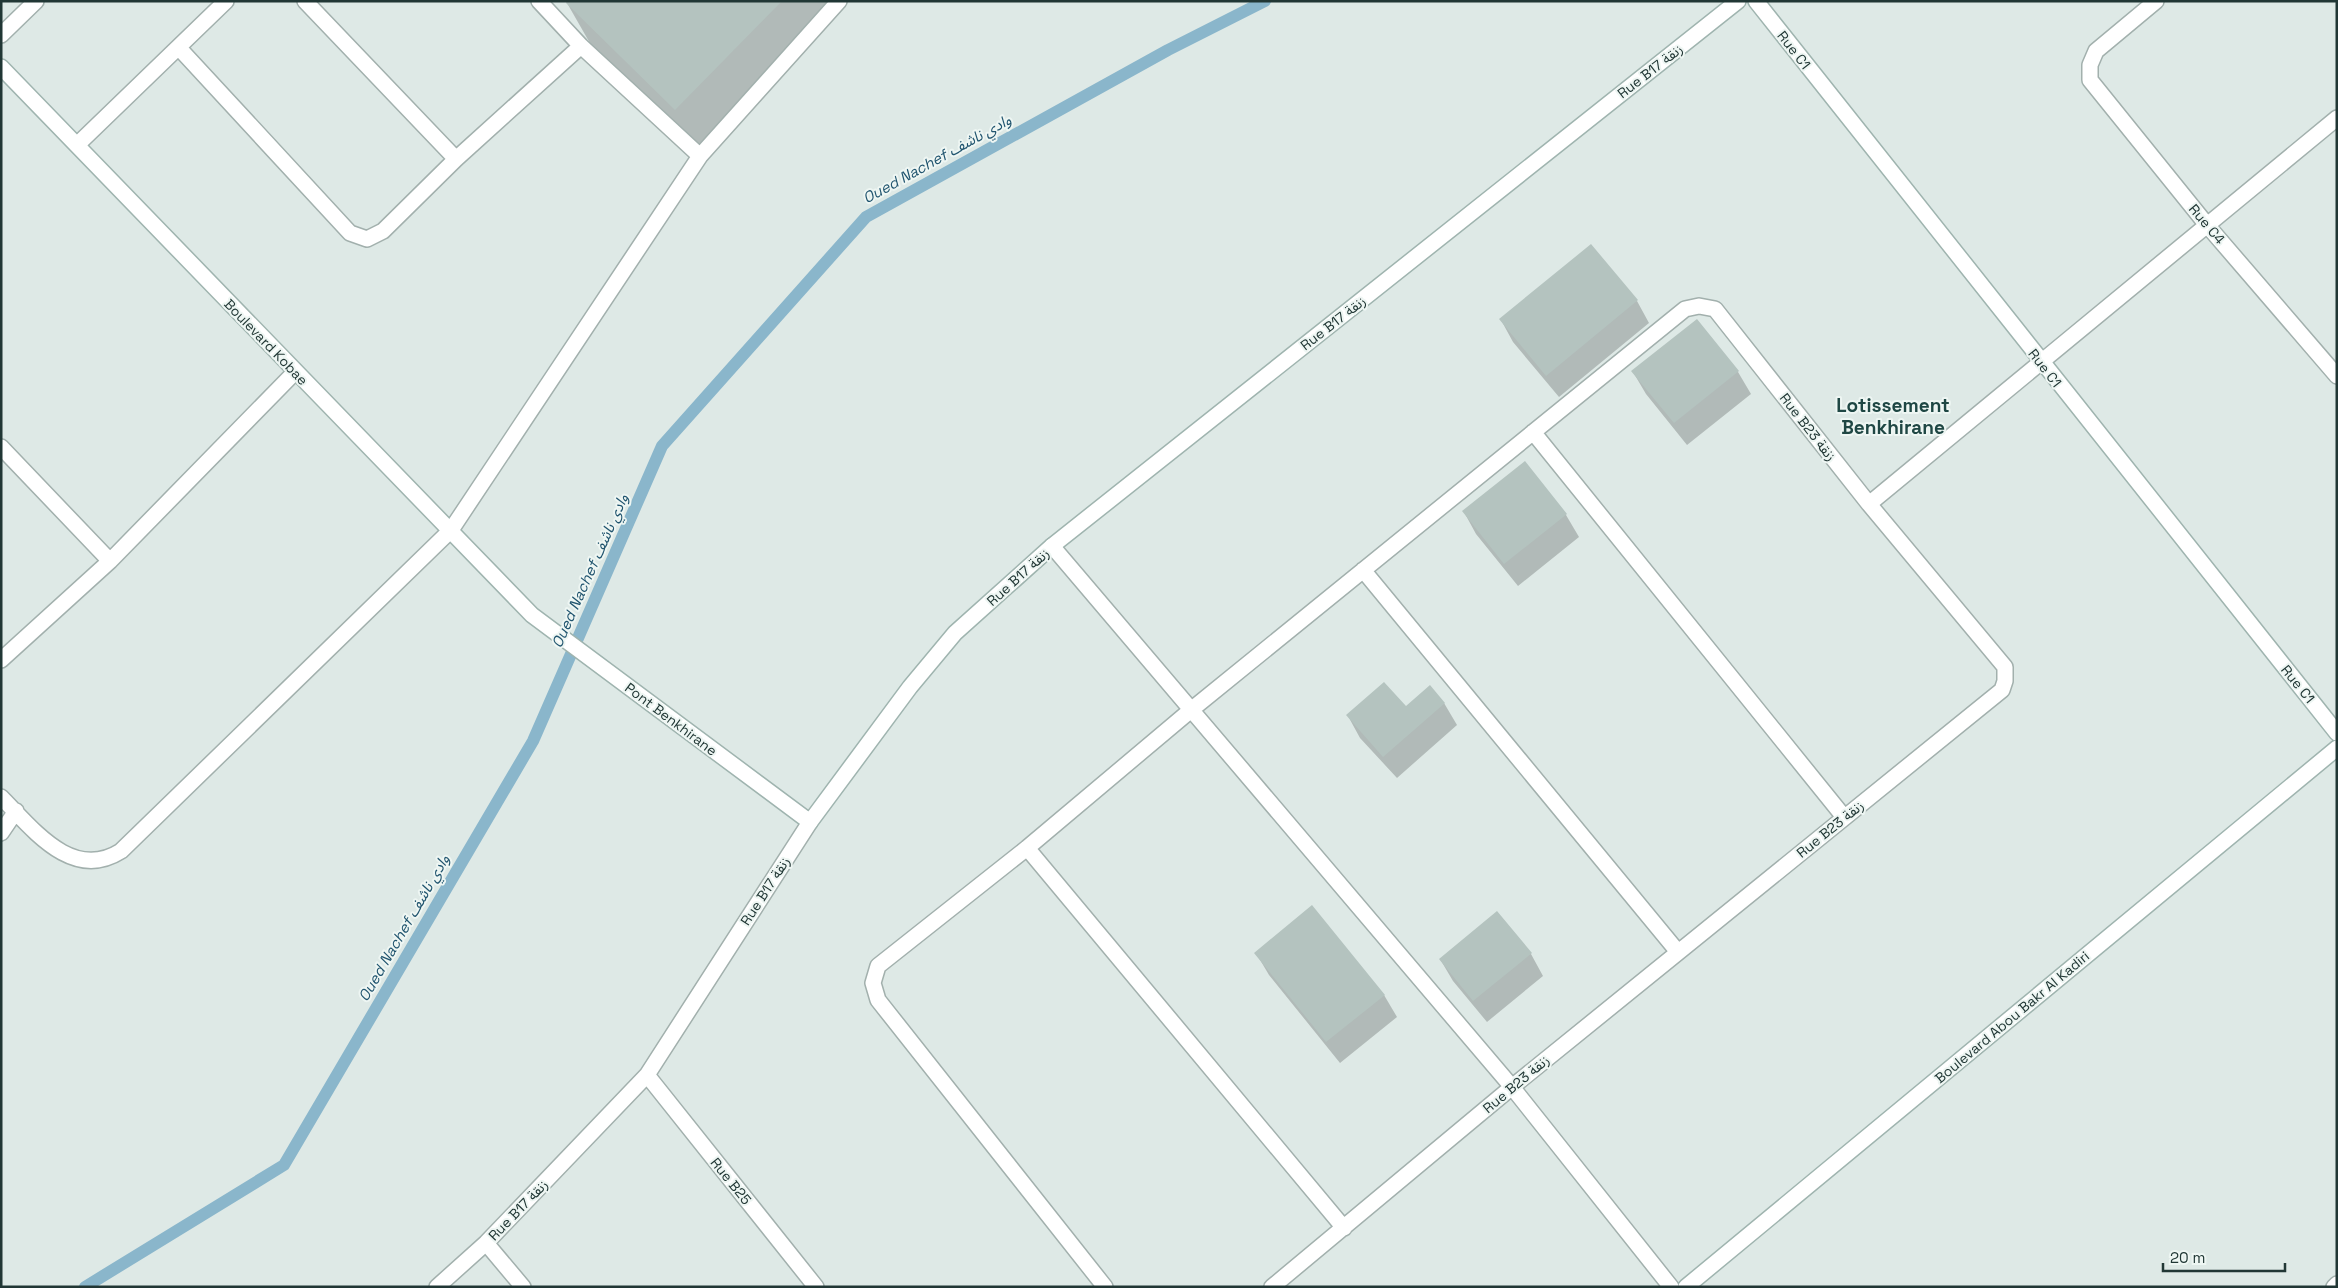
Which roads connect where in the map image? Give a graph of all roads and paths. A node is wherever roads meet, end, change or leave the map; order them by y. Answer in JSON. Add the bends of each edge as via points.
{"nodes":[{"id":1,"x":36,"y":1,"type":"edge"},
{"id":2,"x":226,"y":1,"type":"edge"},
{"id":3,"x":305,"y":1,"type":"edge"},
{"id":4,"x":538,"y":1,"type":"edge"},
{"id":5,"x":838,"y":1,"type":"edge"},
{"id":6,"x":1738,"y":1,"type":"edge"},
{"id":7,"x":1756,"y":1,"type":"edge"},
{"id":8,"x":2156,"y":1,"type":"edge"},
{"id":9,"x":1,"y":35,"type":"edge"},
{"id":10,"x":581,"y":46,"type":"junction"},
{"id":11,"x":179,"y":48,"type":"junction"},
{"id":12,"x":1,"y":67,"type":"edge"},
{"id":13,"x":2337,"y":118,"type":"edge"},
{"id":14,"x":78,"y":144,"type":"junction"},
{"id":15,"x":700,"y":156,"type":"junction"},
{"id":16,"x":456,"y":160,"type":"junction"},
{"id":17,"x":2207,"y":224,"type":"junction"},
{"id":18,"x":2041,"y":362,"type":"junction"},
{"id":19,"x":295,"y":372,"type":"junction"},
{"id":20,"x":2337,"y":376,"type":"edge"},
{"id":21,"x":1533,"y":432,"type":"junction"},
{"id":22,"x":1,"y":447,"type":"edge"},
{"id":23,"x":1869,"y":504,"type":"junction"},
{"id":24,"x":451,"y":530,"type":"junction"},
{"id":25,"x":1052,"y":546,"type":"junction"},
{"id":26,"x":110,"y":561,"type":"junction"},
{"id":27,"x":1363,"y":570,"type":"junction"},
{"id":28,"x":532,"y":616,"type":"joint"},
{"id":29,"x":1,"y":660,"type":"edge"},
{"id":30,"x":1191,"y":710,"type":"junction"},
{"id":31,"x":2337,"y":733,"type":"edge"},
{"id":32,"x":2337,"y":748,"type":"edge"},
{"id":33,"x":1,"y":797,"type":"edge"},
{"id":34,"x":16,"y":811,"type":"junction"},
{"id":35,"x":1844,"y":817,"type":"junction"},
{"id":36,"x":810,"y":822,"type":"junction"},
{"id":37,"x":1,"y":833,"type":"edge"},
{"id":38,"x":1027,"y":848,"type":"junction"},
{"id":39,"x":1678,"y":952,"type":"junction"},
{"id":40,"x":646,"y":1075,"type":"junction"},
{"id":41,"x":1512,"y":1087,"type":"junction"},
{"id":42,"x":1344,"y":1228,"type":"junction"},
{"id":43,"x":486,"y":1243,"type":"junction"},
{"id":44,"x":2337,"y":1284,"type":"edge"},
{"id":45,"x":437,"y":1287,"type":"edge"},
{"id":46,"x":523,"y":1287,"type":"edge"},
{"id":47,"x":816,"y":1287,"type":"edge"},
{"id":48,"x":1106,"y":1287,"type":"edge"},
{"id":49,"x":1272,"y":1287,"type":"edge"},
{"id":50,"x":1671,"y":1287,"type":"edge"},
{"id":51,"x":1686,"y":1287,"type":"edge"},
{"id":52,"x":2334,"y":1287,"type":"edge"}],
"edges":[{"from":1,"to":9,"type":"street"},
{"from":2,"to":11,"type":"street"},
{"from":3,"to":16,"type":"street"},
{"from":4,"to":10,"type":"street"},
{"from":5,"to":15,"type":"street"},
{"from":6,"to":25,"type":"street","name":"Rue B17 زنقة"},
{"from":7,"to":18,"type":"street","name":"Rue C1"},
{"from":8,"to":17,"type":"street","name":"Rue C4","via":[[2096,51],[2090,65],[2090,80]]},
{"from":10,"to":15,"type":"street"},
{"from":10,"to":16,"type":"street"},
{"from":11,"to":14,"type":"street"},
{"from":11,"to":16,"type":"street","via":[[350,233],[359,238],[367,239],[384,231]]},
{"from":12,"to":14,"type":"street","name":"Boulevard Kobae"},
{"from":13,"to":17,"type":"street"},
{"from":14,"to":19,"type":"street","name":"Boulevard Kobae"},
{"from":15,"to":24,"type":"street"},
{"from":17,"to":18,"type":"street"},
{"from":17,"to":20,"type":"street","name":"Rue C4"},
{"from":18,"to":23,"type":"street"},
{"from":18,"to":31,"type":"street","name":"Rue C1"},
{"from":19,"to":24,"type":"street","name":"Boulevard Kobae"},
{"from":19,"to":26,"type":"street"},
{"from":21,"to":23,"type":"street","name":"Rue B23 زنقة","via":[[1686,310],[1699,306],[1715,309]]},
{"from":21,"to":27,"type":"street"},
{"from":21,"to":35,"type":"street"},
{"from":22,"to":26,"type":"street"},
{"from":23,"to":35,"type":"street","name":"Rue B23 زنقة","via":[[2005,667],[2006,674],[2002,690],[1996,696]]},
{"from":24,"to":28,"type":"street","name":"Boulevard Kobae"},
{"from":24,"to":34,"type":"street","via":[[121,851],[109,859],[80,861],[60,853]]},
{"from":25,"to":30,"type":"street"},
{"from":25,"to":36,"type":"street","name":"Rue B17 زنقة","via":[[955,633],[910,687]]},
{"from":26,"to":29,"type":"street"},
{"from":27,"to":30,"type":"street"},
{"from":27,"to":39,"type":"street"},
{"from":28,"to":36,"type":"street","name":"Pont Benkhirane"},
{"from":30,"to":38,"type":"street"},
{"from":30,"to":41,"type":"street"},
{"from":32,"to":51,"type":"street","name":"Boulevard Abou Bakr Al Kadiri"},
{"from":33,"to":34,"type":"street"},
{"from":34,"to":37,"type":"street"},
{"from":35,"to":39,"type":"street","name":"Rue B23 زنقة"},
{"from":36,"to":40,"type":"street","name":"Rue B17 زنقة"},
{"from":38,"to":42,"type":"street"},
{"from":38,"to":48,"type":"street","via":[[878,966],[873,983],[878,1000]]},
{"from":39,"to":41,"type":"street","name":"Rue B23 زنقة"},
{"from":40,"to":43,"type":"street","name":"Rue B17 زنقة"},
{"from":40,"to":47,"type":"street","name":"Rue B25"},
{"from":41,"to":42,"type":"street","name":"Rue B23 زنقة"},
{"from":41,"to":50,"type":"street"},
{"from":42,"to":49,"type":"street","name":"Rue B23 زنقة"},
{"from":43,"to":45,"type":"street","name":"Rue B17 زنقة"},
{"from":43,"to":46,"type":"street"},
{"from":44,"to":52,"type":"street"}]}
